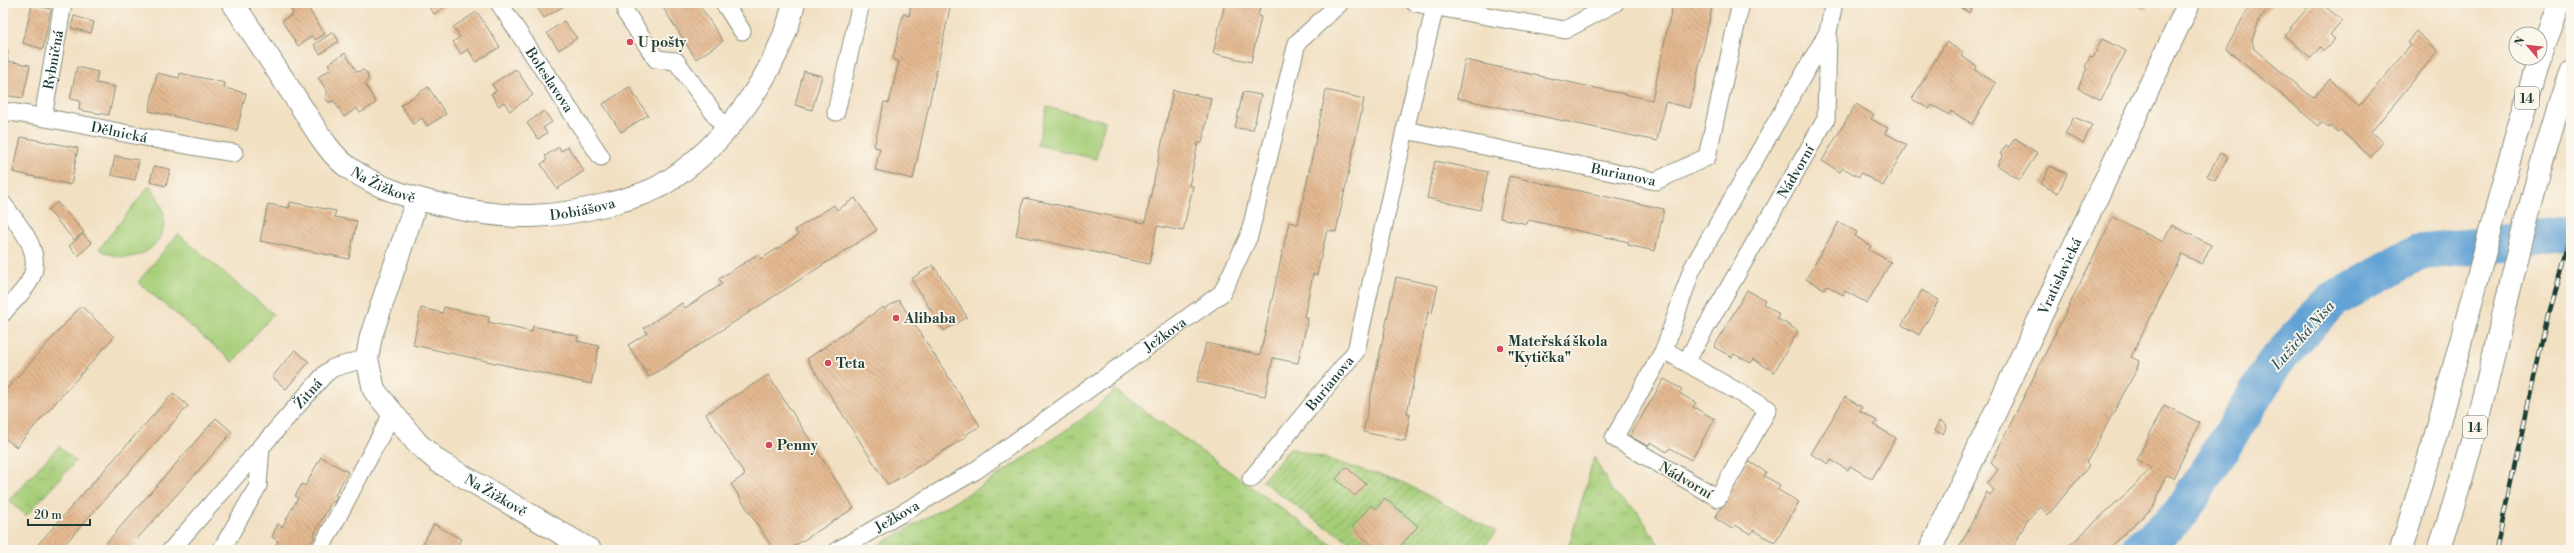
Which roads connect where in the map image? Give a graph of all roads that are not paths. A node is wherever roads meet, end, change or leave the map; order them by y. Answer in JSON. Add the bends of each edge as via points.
{"nodes":[{"id":1,"x":62,"y":3,"type":"edge"},
{"id":2,"x":233,"y":3,"type":"edge"},
{"id":3,"x":499,"y":3,"type":"edge"},
{"id":4,"x":724,"y":3,"type":"edge"},
{"id":5,"x":794,"y":3,"type":"edge"},
{"id":6,"x":861,"y":3,"type":"edge"},
{"id":7,"x":1340,"y":3,"type":"edge"},
{"id":8,"x":1415,"y":3,"type":"edge"},
{"id":9,"x":1616,"y":3,"type":"edge"},
{"id":10,"x":1741,"y":3,"type":"edge"},
{"id":11,"x":1834,"y":3,"type":"edge"},
{"id":12,"x":2189,"y":3,"type":"edge"},
{"id":13,"x":2560,"y":3,"type":"edge"},
{"id":14,"x":1435,"y":7,"type":"junction"},
{"id":15,"x":626,"y":13,"type":"dead end"},
{"id":16,"x":742,"y":31,"type":"dead end"},
{"id":17,"x":1828,"y":32,"type":"junction"},
{"id":18,"x":2548,"y":35,"type":"edge"},
{"id":19,"x":2537,"y":66,"type":"edge"},
{"id":20,"x":2571,"y":70,"type":"edge"},
{"id":21,"x":3,"y":111,"type":"edge"},
{"id":22,"x":836,"y":112,"type":"dead end"},
{"id":23,"x":43,"y":117,"type":"junction"},
{"id":24,"x":726,"y":130,"type":"junction"},
{"id":25,"x":1404,"y":130,"type":"junction"},
{"id":26,"x":234,"y":153,"type":"dead end"},
{"id":27,"x":601,"y":157,"type":"dead end"},
{"id":28,"x":417,"y":200,"type":"junction"},
{"id":29,"x":3,"y":204,"type":"edge"},
{"id":30,"x":3,"y":313,"type":"edge"},
{"id":31,"x":1664,"y":350,"type":"junction"},
{"id":32,"x":366,"y":358,"type":"junction"},
{"id":33,"x":1686,"y":362,"type":"junction"},
{"id":34,"x":392,"y":414,"type":"junction"},
{"id":35,"x":261,"y":446,"type":"junction"},
{"id":36,"x":1251,"y":479,"type":"dead end"},
{"id":37,"x":171,"y":550,"type":"edge"},
{"id":38,"x":221,"y":550,"type":"edge"},
{"id":39,"x":320,"y":550,"type":"edge"},
{"id":40,"x":590,"y":550,"type":"edge"},
{"id":41,"x":838,"y":550,"type":"edge"},
{"id":42,"x":1930,"y":550,"type":"edge"},
{"id":43,"x":2401,"y":550,"type":"edge"},
{"id":44,"x":2440,"y":550,"type":"edge"}],
"edges":[{"from":1,"to":23,"type":"street","name":"Rybničná"},
{"from":2,"to":28,"type":"main road","name":"Na Žižkově","via":[[325,143],[347,167],[383,188]]},
{"from":3,"to":27,"type":"street","name":"Boleslavova"},
{"from":4,"to":16,"type":"street"},
{"from":5,"to":24,"type":"main road","name":"Dobiášova","via":[[791,18],[768,70],[742,111]]},
{"from":6,"to":22,"type":"street"},
{"from":7,"to":41,"type":"street","name":"Ježkova","via":[[1297,43],[1249,236],[1222,293],[975,471]]},
{"from":8,"to":14,"type":"street"},
{"from":9,"to":14,"type":"street","via":[[1565,30]]},
{"from":10,"to":25,"type":"street","name":"Burianova","via":[[1707,157],[1656,181]]},
{"from":11,"to":17,"type":"street","name":"Nádvorní"},
{"from":12,"to":42,"type":"main road","name":"Vratislavická"},
{"from":13,"to":18,"type":"main road","number":"14"},
{"from":14,"to":25,"type":"street","name":"Burianova"},
{"from":15,"to":24,"type":"street","via":[[656,59],[676,61]]},
{"from":17,"to":31,"type":"street","name":"Nádvorní","via":[[1692,269]]},
{"from":17,"to":33,"type":"street","name":"Nádvorní","via":[[1826,119]]},
{"from":19,"to":43,"type":"main road","number":"14","via":[[2515,139],[2434,441]]},
{"from":20,"to":44,"type":"main road","number":"14","via":[[2539,176]]},
{"from":21,"to":23,"type":"street","name":"Dělnická"},
{"from":23,"to":26,"type":"street","name":"Dělnická"},
{"from":24,"to":28,"type":"main road","name":"Dobiášova","via":[[692,162],[659,187],[573,213],[534,217],[490,215]]},
{"from":25,"to":36,"type":"street","name":"Burianova","via":[[1356,351]]},
{"from":28,"to":32,"type":"main road","name":"Na Žižkově","via":[[377,315]]},
{"from":29,"to":30,"type":"street","via":[[27,236],[36,256],[30,282]]},
{"from":31,"to":33,"type":"street","name":"Nádvorní"},
{"from":31,"to":33,"type":"street","name":"Nádvorní","via":[[1614,438],[1718,498],[1768,409]]},
{"from":32,"to":34,"type":"main road","name":"Na Žižkově","via":[[374,390]]},
{"from":32,"to":35,"type":"street","name":"Žitná","via":[[333,368],[325,374]]},
{"from":34,"to":39,"type":"street"},
{"from":34,"to":40,"type":"main road","name":"Na Žižkově","via":[[417,443],[440,462]]},
{"from":35,"to":37,"type":"street","name":"Žitná"},
{"from":35,"to":38,"type":"street","via":[[258,486]]}]}
